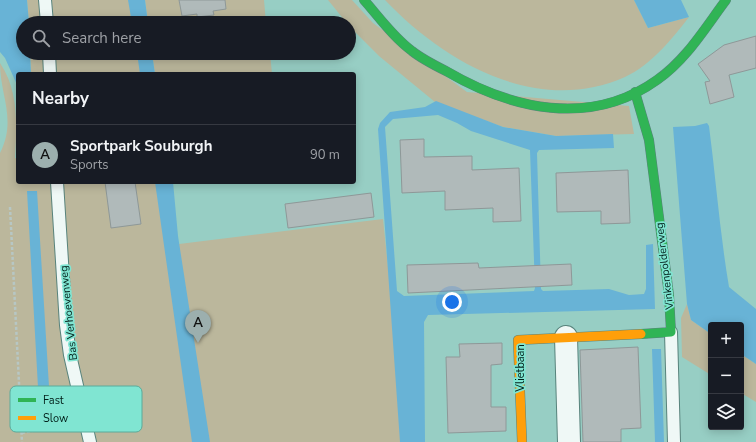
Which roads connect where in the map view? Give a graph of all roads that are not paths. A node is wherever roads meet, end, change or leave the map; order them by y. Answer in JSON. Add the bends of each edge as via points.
{"nodes":[{"id":1,"x":45,"y":0,"type":"edge"},
{"id":2,"x":364,"y":0,"type":"edge"},
{"id":3,"x":726,"y":0,"type":"edge"},
{"id":4,"x":46,"y":16,"type":"edge"},
{"id":5,"x":49,"y":60,"type":"edge"},
{"id":6,"x":50,"y":72,"type":"edge"},
{"id":7,"x":635,"y":92,"type":"junction"},
{"id":8,"x":57,"y":184,"type":"edge"},
{"id":9,"x":671,"y":332,"type":"junction"},
{"id":10,"x":566,"y":337,"type":"junction"},
{"id":11,"x":77,"y":386,"type":"edge"},
{"id":12,"x":88,"y":432,"type":"edge"},
{"id":13,"x":90,"y":442,"type":"edge"},
{"id":14,"x":522,"y":442,"type":"edge"},
{"id":15,"x":569,"y":442,"type":"edge"},
{"id":16,"x":674,"y":442,"type":"edge"}],
"edges":[{"from":1,"to":4,"type":"lane"},
{"from":2,"to":7,"type":"street","via":[[410,50],[465,84],[509,101],[552,110],[608,105]]},
{"from":3,"to":7,"type":"street","via":[[680,61],[646,87]]},
{"from":5,"to":6,"type":"lane"},
{"from":7,"to":9,"type":"street","name":"Vinkenpolderweg","via":[[648,140],[669,295]]},
{"from":8,"to":11,"type":"lane","name":"Bas Verhoevenweg","via":[[66,325]]},
{"from":9,"to":10,"type":"street","name":"Vlietbaan"},
{"from":9,"to":16,"type":"lane","name":"Vinkenpolderweg"},
{"from":10,"to":14,"type":"street","name":"Vlietbaan","via":[[518,340]]},
{"from":10,"to":15,"type":"street"},
{"from":12,"to":13,"type":"lane","name":"Bas Verhoevenweg"}]}
